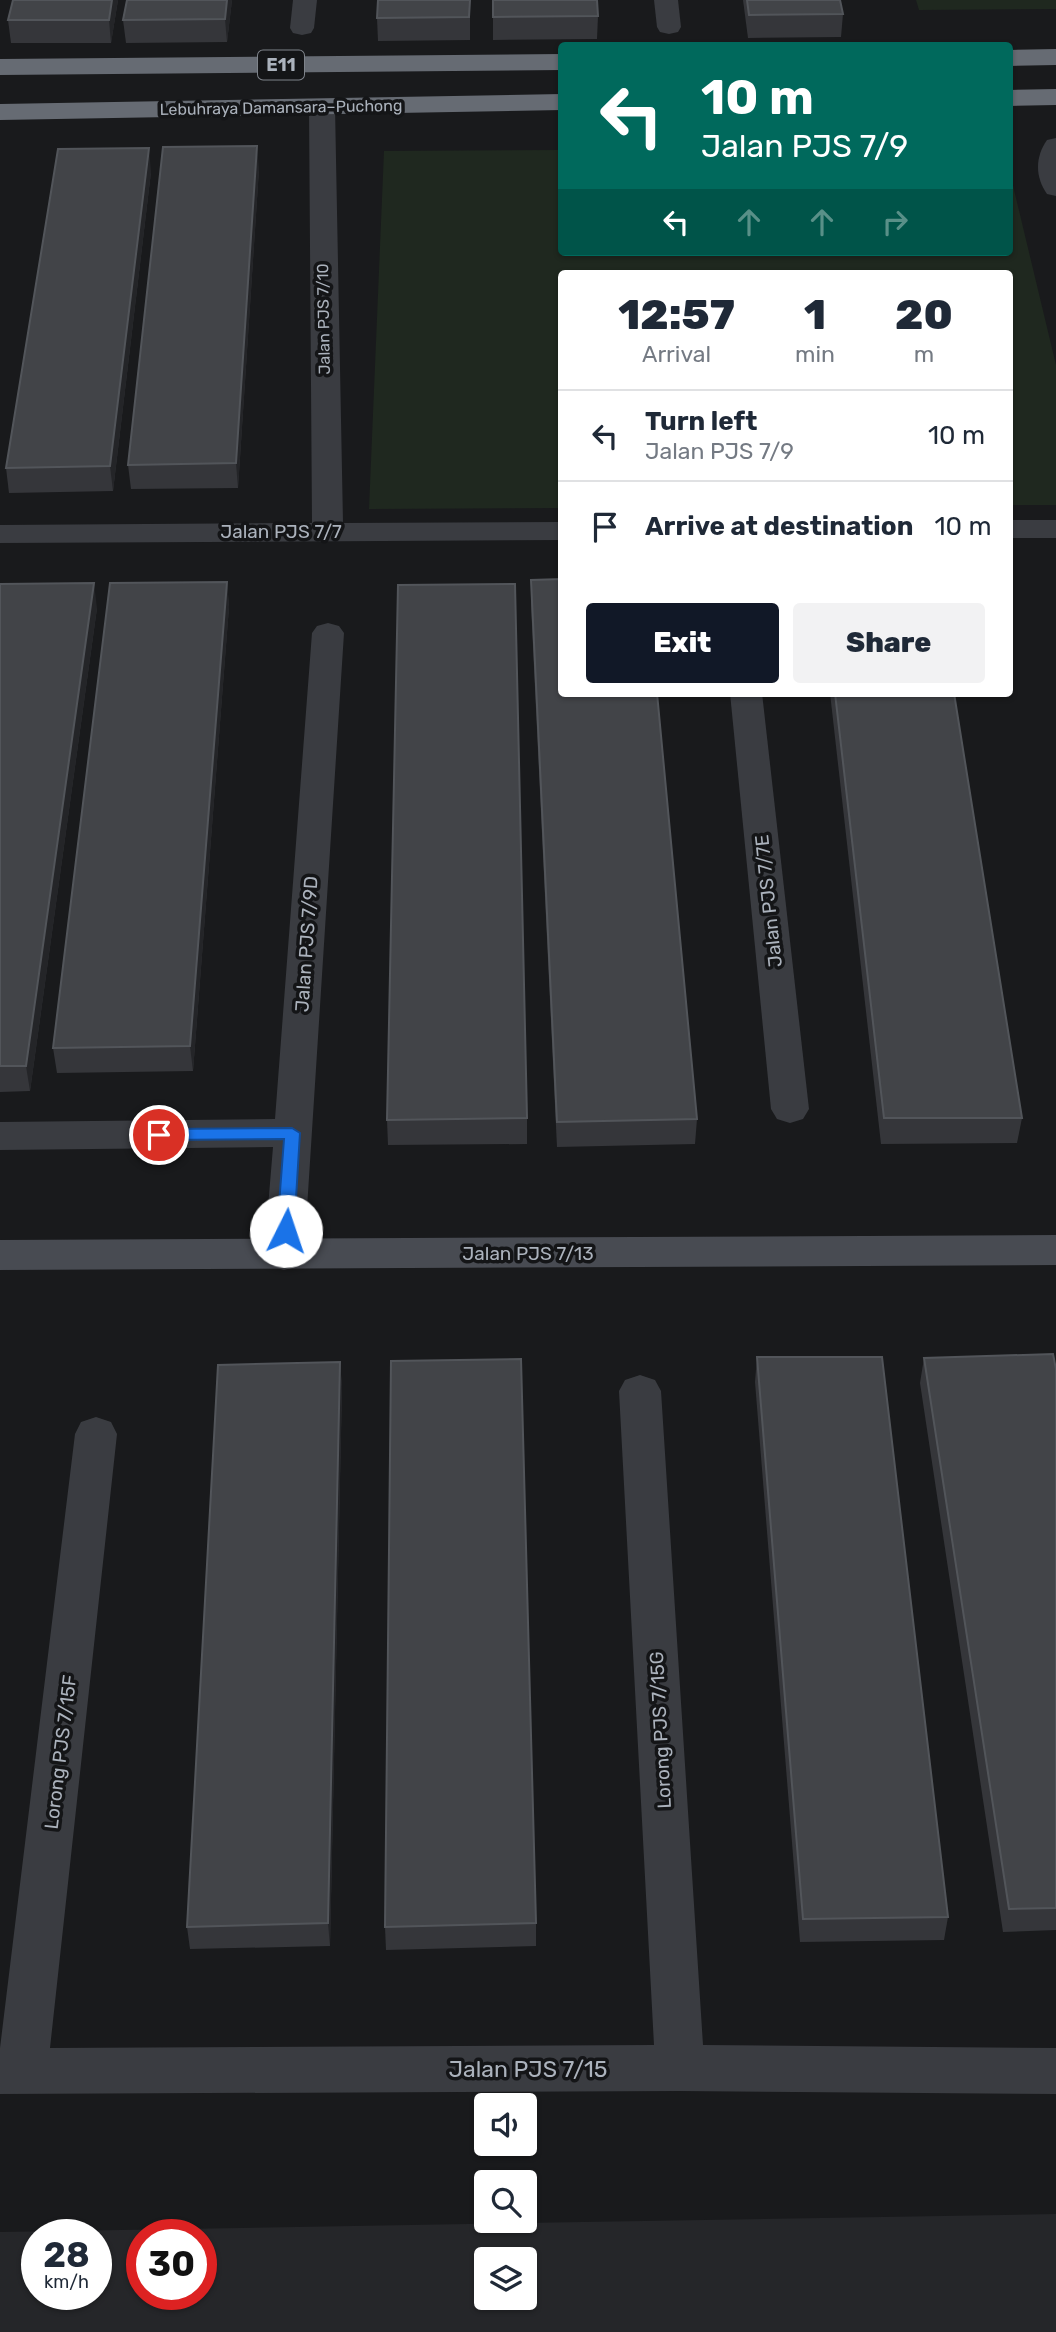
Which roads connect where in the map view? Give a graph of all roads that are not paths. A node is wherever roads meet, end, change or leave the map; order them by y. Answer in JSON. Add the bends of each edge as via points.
{"nodes":[{"id":1,"x":305,"y":0,"type":"edge"},
{"id":2,"x":666,"y":0,"type":"edge"},
{"id":3,"x":668,"y":27,"type":"dead end"},
{"id":4,"x":302,"y":28,"type":"dead end"},
{"id":5,"x":1056,"y":57,"type":"edge"},
{"id":6,"x":1013,"y":58,"type":"edge"},
{"id":7,"x":558,"y":62,"type":"edge"},
{"id":8,"x":0,"y":67,"type":"edge"},
{"id":9,"x":1056,"y":97,"type":"edge"},
{"id":10,"x":1013,"y":98,"type":"edge"},
{"id":11,"x":558,"y":102,"type":"edge"},
{"id":12,"x":322,"y":107,"type":"junction"},
{"id":13,"x":0,"y":112,"type":"edge"},
{"id":14,"x":1013,"y":116,"type":"edge"},
{"id":15,"x":1056,"y":116,"type":"edge"},
{"id":16,"x":1056,"y":146,"type":"edge"},
{"id":17,"x":1056,"y":188,"type":"edge"},
{"id":18,"x":1013,"y":529,"type":"edge"},
{"id":19,"x":1056,"y":529,"type":"edge"},
{"id":20,"x":328,"y":531,"type":"junction"},
{"id":21,"x":558,"y":531,"type":"edge"},
{"id":22,"x":0,"y":534,"type":"edge"},
{"id":23,"x":328,"y":634,"type":"dead end"},
{"id":24,"x":746,"y":697,"type":"edge"},
{"id":25,"x":790,"y":1109,"type":"dead end"},
{"id":26,"x":292,"y":1133,"type":"junction"},
{"id":27,"x":0,"y":1136,"type":"edge"},
{"id":28,"x":1056,"y":1250,"type":"edge"},
{"id":29,"x":0,"y":1255,"type":"edge"},
{"id":30,"x":284,"y":1255,"type":"junction"},
{"id":31,"x":640,"y":1391,"type":"dead end"},
{"id":32,"x":96,"y":1434,"type":"dead end"},
{"id":33,"x":680,"y":2068,"type":"junction"},
{"id":34,"x":11,"y":2071,"type":"edge"},
{"id":35,"x":1056,"y":2071,"type":"edge"}],
"edges":[{"from":1,"to":4,"type":"street"},
{"from":2,"to":3,"type":"street"},
{"from":5,"to":6,"type":"highway"},
{"from":7,"to":8,"type":"highway","number":"E11"},
{"from":9,"to":10,"type":"highway"},
{"from":11,"to":12,"type":"highway","name":"Lebuhraya Damansara–Puchong","number":"E11"},
{"from":12,"to":13,"type":"highway","name":"Lebuhraya Damansara–Puchong","number":"E11"},
{"from":12,"to":20,"type":"street","name":"Jalan PJS 7/10"},
{"from":14,"to":15,"type":"highway"},
{"from":16,"to":17,"type":"street","via":[[1050,163]]},
{"from":18,"to":19,"type":"street"},
{"from":20,"to":21,"type":"street","name":"Jalan PJS 7/7"},
{"from":20,"to":22,"type":"street","name":"Jalan PJS 7/7"},
{"from":23,"to":26,"type":"street","name":"Jalan PJS 7/9D"},
{"from":24,"to":25,"type":"street","name":"Jalan PJS 7/7E"},
{"from":26,"to":27,"type":"street"},
{"from":26,"to":30,"type":"street","name":"Jalan PJS 7/9D"},
{"from":28,"to":30,"type":"street","name":"Jalan PJS 7/13"},
{"from":29,"to":30,"type":"street","name":"Jalan PJS 7/13"},
{"from":31,"to":33,"type":"street","name":"Lorong PJS 7/15G"},
{"from":32,"to":34,"type":"street","name":"Lorong PJS 7/15F"},
{"from":33,"to":34,"type":"street","name":"Jalan PJS 7/15"},
{"from":33,"to":35,"type":"street","name":"Jalan PJS 7/15"}]}
